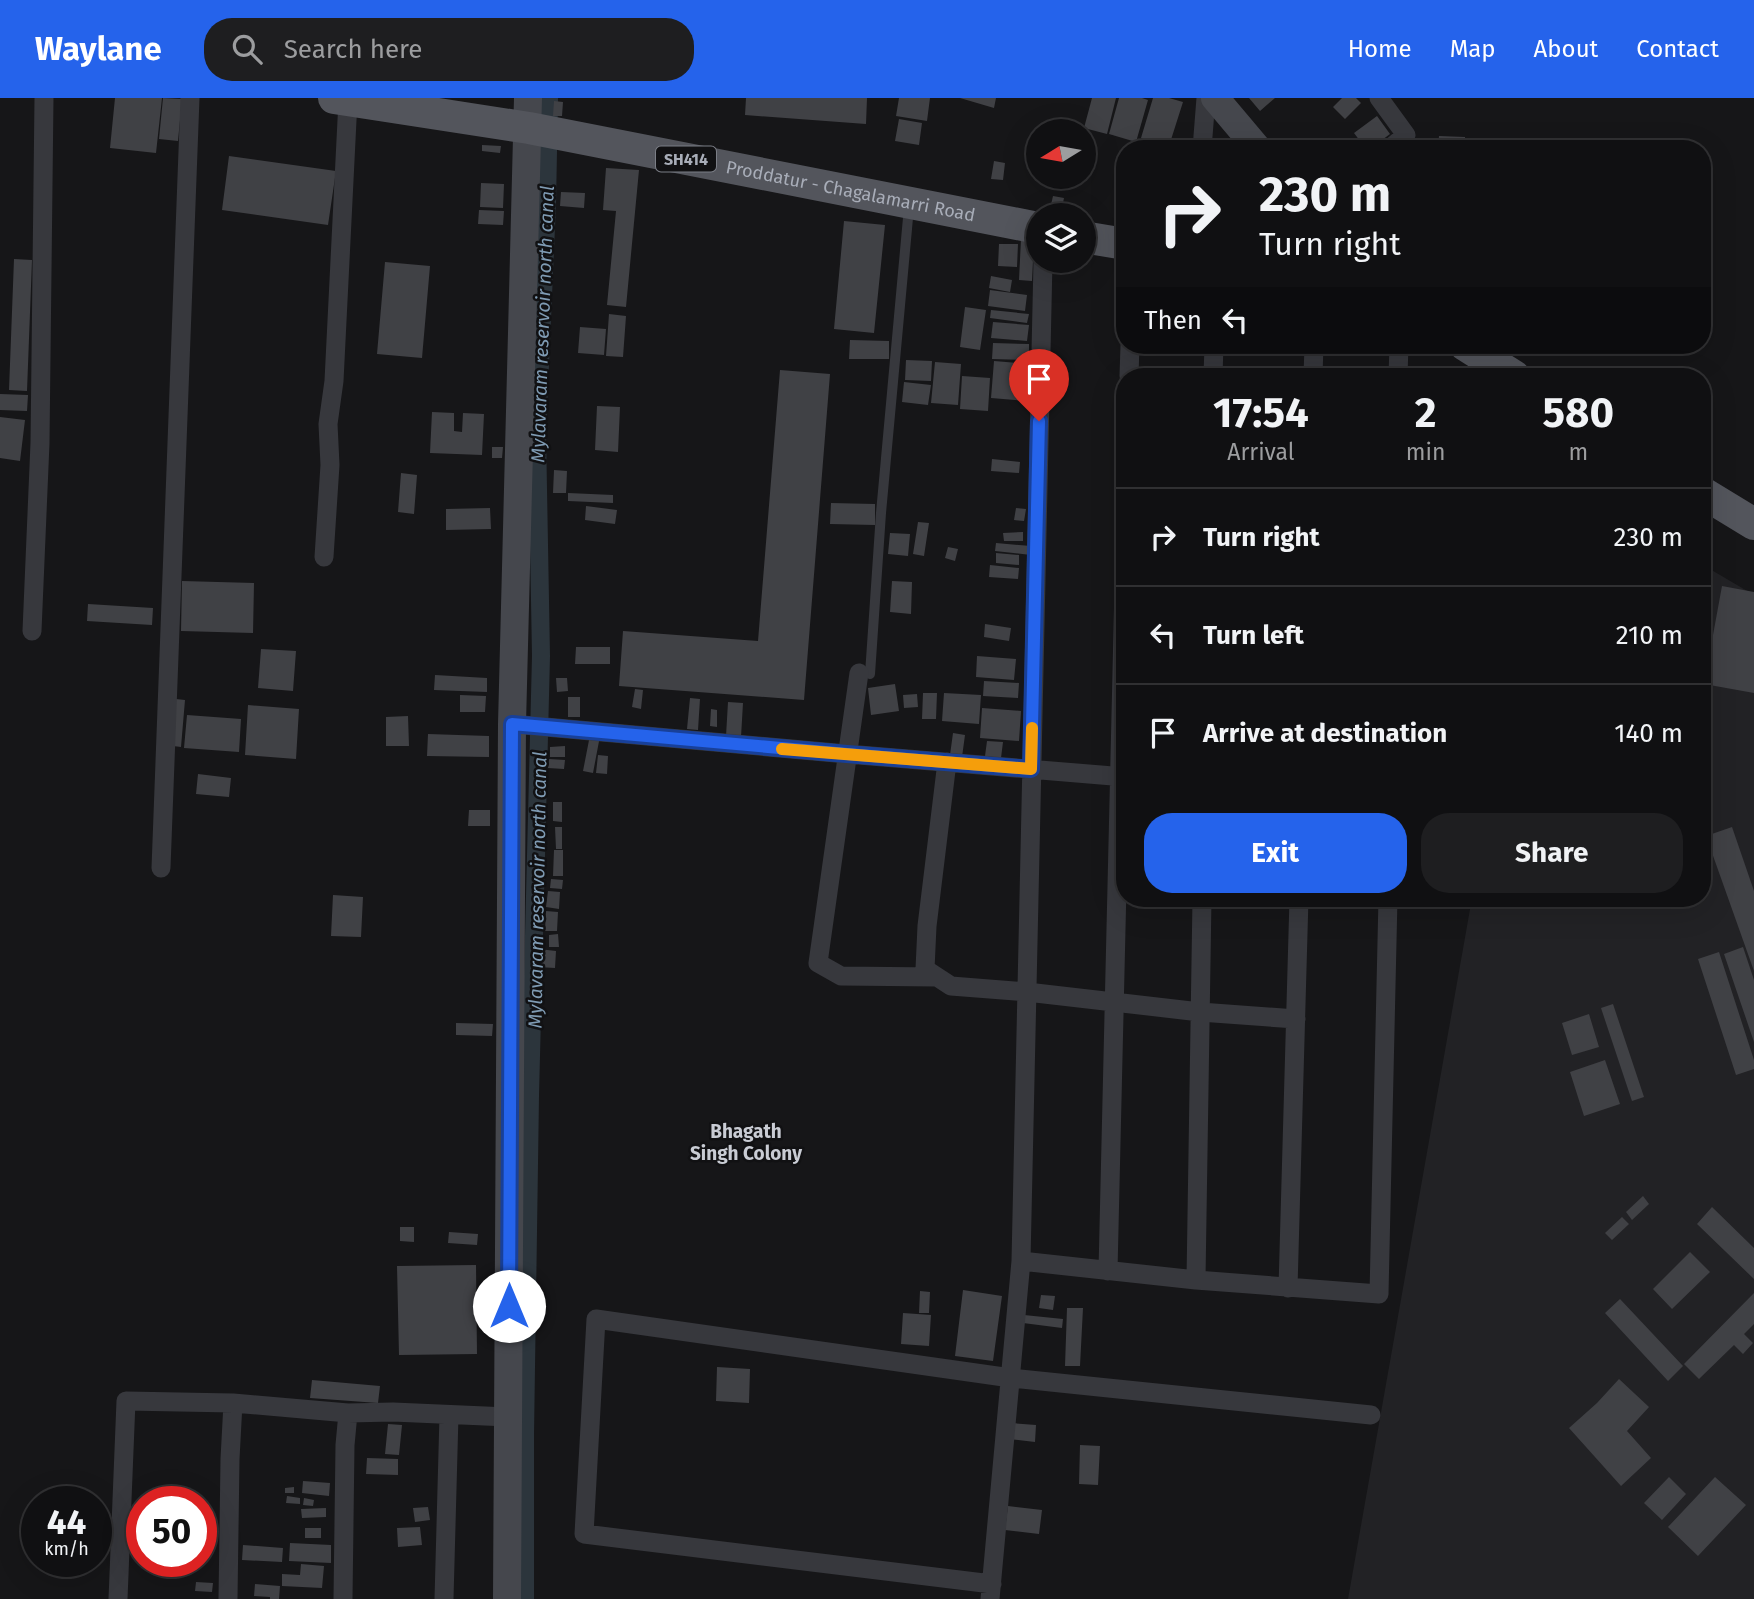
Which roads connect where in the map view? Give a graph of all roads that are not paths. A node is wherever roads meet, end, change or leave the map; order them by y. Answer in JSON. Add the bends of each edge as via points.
{"nodes":[{"id":1,"x":44,"y":98,"type":"edge"},
{"id":2,"x":190,"y":98,"type":"edge"},
{"id":3,"x":1206,"y":98,"type":"edge"},
{"id":4,"x":1215,"y":98,"type":"edge"},
{"id":5,"x":1379,"y":98,"type":"edge"},
{"id":6,"x":341,"y":99,"type":"edge"},
{"id":7,"x":528,"y":113,"type":"edge"},
{"id":8,"x":1203,"y":140,"type":"edge"},
{"id":9,"x":1250,"y":140,"type":"edge"},
{"id":10,"x":1400,"y":140,"type":"edge"},
{"id":11,"x":909,"y":203,"type":"junction"},
{"id":12,"x":1026,"y":227,"type":"edge"},
{"id":13,"x":1096,"y":239,"type":"edge"},
{"id":14,"x":1116,"y":242,"type":"edge"},
{"id":15,"x":1043,"y":273,"type":"edge"},
{"id":16,"x":1479,"y":354,"type":"edge"},
{"id":17,"x":1501,"y":368,"type":"edge"},
{"id":18,"x":1711,"y":498,"type":"edge"},
{"id":19,"x":1754,"y":524,"type":"edge"},
{"id":20,"x":324,"y":557,"type":"dead end"},
{"id":21,"x":32,"y":631,"type":"dead end"},
{"id":22,"x":864,"y":674,"type":"joint"},
{"id":23,"x":512,"y":724,"type":"junction"},
{"id":24,"x":847,"y":754,"type":"junction"},
{"id":25,"x":947,"y":762,"type":"junction"},
{"id":26,"x":1031,"y":769,"type":"junction"},
{"id":27,"x":1116,"y":775,"type":"edge"},
{"id":28,"x":161,"y":868,"type":"dead end"},
{"id":29,"x":1118,"y":907,"type":"edge"},
{"id":30,"x":1202,"y":907,"type":"edge"},
{"id":31,"x":1299,"y":907,"type":"edge"},
{"id":32,"x":1388,"y":907,"type":"edge"},
{"id":33,"x":937,"y":977,"type":"junction"},
{"id":34,"x":1027,"y":992,"type":"junction"},
{"id":35,"x":1114,"y":1002,"type":"junction"},
{"id":36,"x":1200,"y":1012,"type":"junction"},
{"id":37,"x":1296,"y":1019,"type":"junction"},
{"id":38,"x":1021,"y":1261,"type":"junction"},
{"id":39,"x":1108,"y":1271,"type":"junction"},
{"id":40,"x":1196,"y":1280,"type":"junction"},
{"id":41,"x":1288,"y":1288,"type":"junction"},
{"id":42,"x":1011,"y":1378,"type":"junction"},
{"id":43,"x":233,"y":1403,"type":"junction"},
{"id":44,"x":348,"y":1413,"type":"junction"},
{"id":45,"x":449,"y":1415,"type":"junction"},
{"id":46,"x":1371,"y":1415,"type":"dead end"},
{"id":47,"x":508,"y":1417,"type":"junction"},
{"id":48,"x":991,"y":1592,"type":"edge"},
{"id":49,"x":118,"y":1599,"type":"edge"},
{"id":50,"x":228,"y":1599,"type":"edge"},
{"id":51,"x":343,"y":1599,"type":"edge"},
{"id":52,"x":444,"y":1599,"type":"edge"},
{"id":53,"x":507,"y":1599,"type":"edge"}],
"edges":[{"from":1,"to":21,"type":"street","via":[[40,443]]},
{"from":2,"to":28,"type":"street"},
{"from":3,"to":8,"type":"street"},
{"from":4,"to":9,"type":"main road"},
{"from":5,"to":10,"type":"street","via":[[1406,135]]},
{"from":6,"to":7,"type":"main road","name":"Proddatur - Chagalamarri Road","number":"SH414"},
{"from":6,"to":20,"type":"street"},
{"from":7,"to":11,"type":"main road","name":"Proddatur - Chagalamarri Road","number":"SH414"},
{"from":7,"to":23,"type":"main road"},
{"from":11,"to":12,"type":"main road","name":"Proddatur - Chagalamarri Road","number":"SH414"},
{"from":11,"to":22,"type":"lane"},
{"from":13,"to":14,"type":"main road"},
{"from":15,"to":26,"type":"street"},
{"from":16,"to":17,"type":"main road"},
{"from":18,"to":19,"type":"main road"},
{"from":22,"to":24,"type":"street"},
{"from":23,"to":24,"type":"street"},
{"from":23,"to":47,"type":"main road"},
{"from":24,"to":25,"type":"street"},
{"from":24,"to":33,"type":"street","via":[[818,963],[841,976]]},
{"from":25,"to":26,"type":"street"},
{"from":25,"to":33,"type":"street","via":[[925,969]]},
{"from":26,"to":27,"type":"street"},
{"from":26,"to":34,"type":"street"},
{"from":29,"to":35,"type":"street"},
{"from":30,"to":36,"type":"street"},
{"from":31,"to":37,"type":"street"},
{"from":32,"to":41,"type":"street","via":[[1379,1294]]},
{"from":33,"to":34,"type":"street","via":[[951,986]]},
{"from":34,"to":35,"type":"street"},
{"from":34,"to":38,"type":"street"},
{"from":35,"to":36,"type":"street"},
{"from":35,"to":39,"type":"street"},
{"from":36,"to":37,"type":"street"},
{"from":36,"to":40,"type":"street"},
{"from":37,"to":41,"type":"street"},
{"from":38,"to":39,"type":"street"},
{"from":38,"to":42,"type":"street"},
{"from":39,"to":40,"type":"street"},
{"from":40,"to":41,"type":"street"},
{"from":42,"to":46,"type":"street"},
{"from":42,"to":48,"type":"street"},
{"from":42,"to":48,"type":"street","via":[[596,1319],[584,1534]]},
{"from":43,"to":44,"type":"street"},
{"from":43,"to":49,"type":"street","via":[[126,1401]]},
{"from":43,"to":50,"type":"street"},
{"from":44,"to":45,"type":"street"},
{"from":44,"to":51,"type":"street"},
{"from":45,"to":47,"type":"street"},
{"from":45,"to":52,"type":"street"},
{"from":47,"to":53,"type":"main road"}]}
